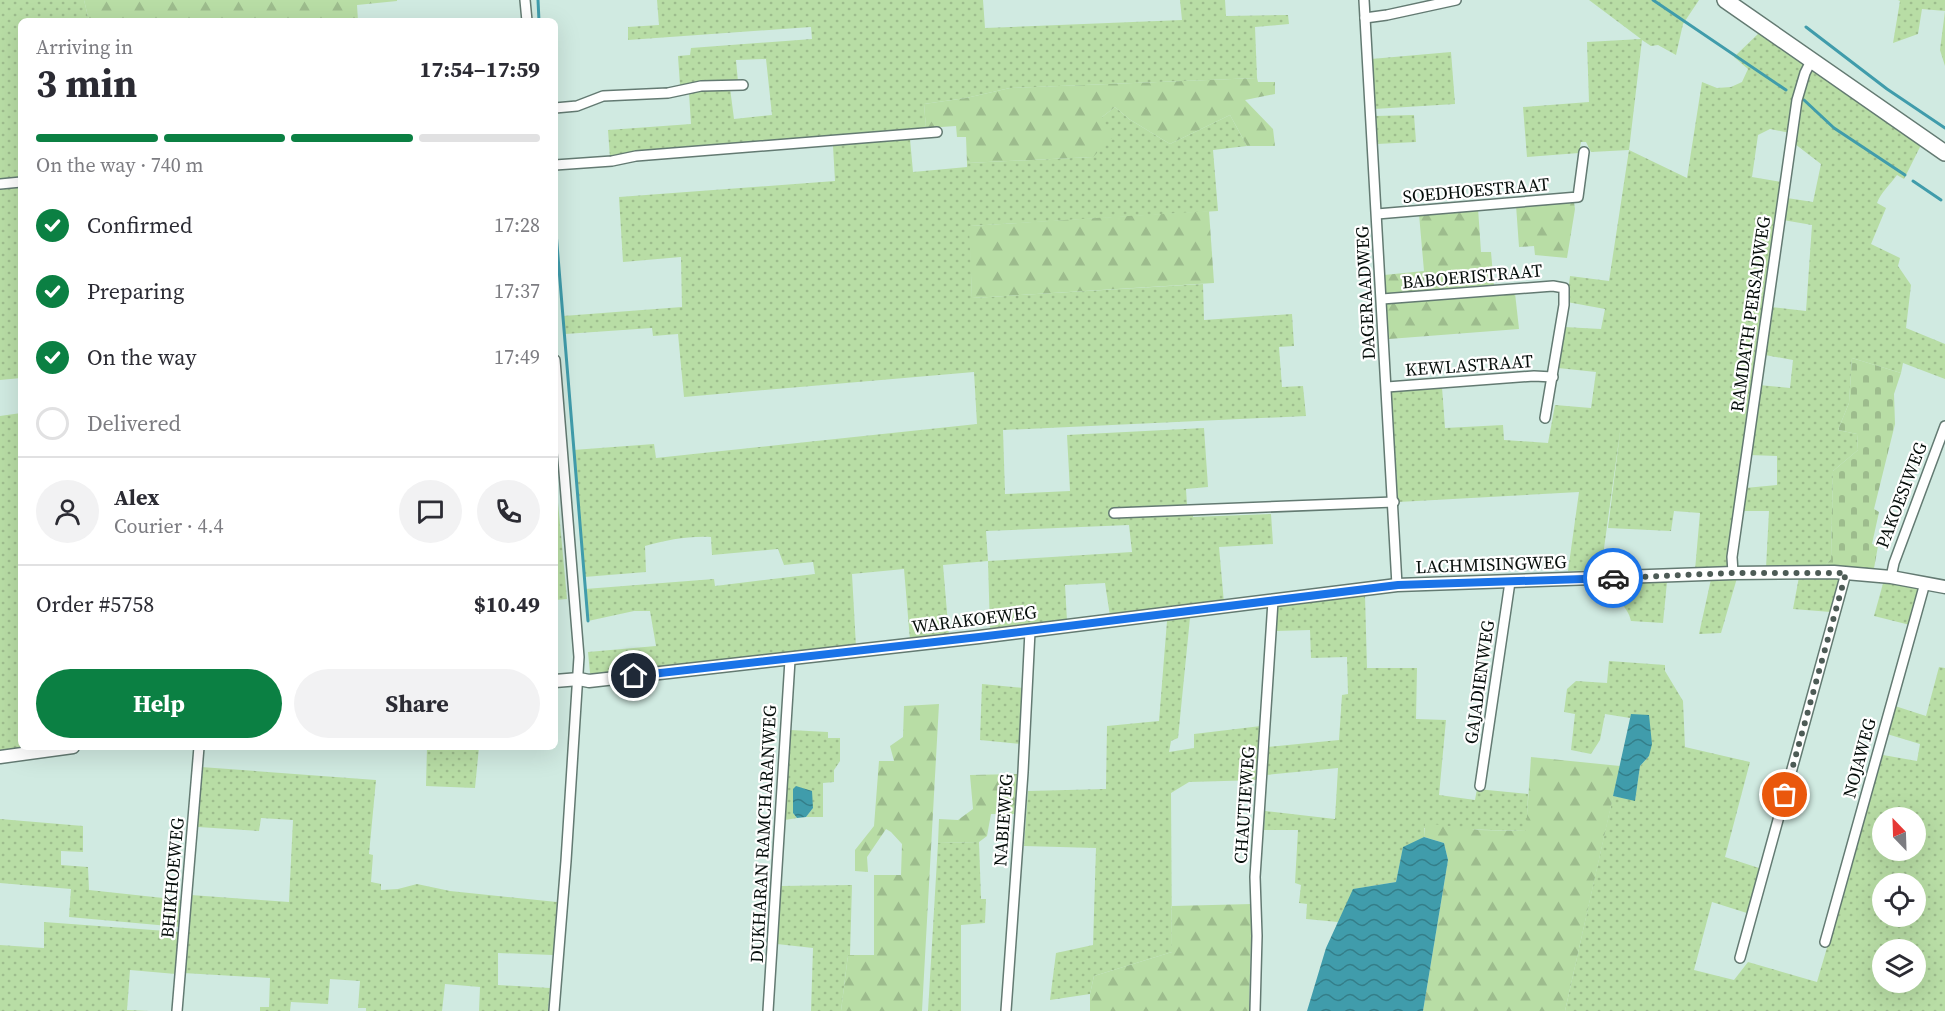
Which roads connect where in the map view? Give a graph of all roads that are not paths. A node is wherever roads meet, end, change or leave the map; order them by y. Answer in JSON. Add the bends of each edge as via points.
{"nodes":[{"id":1,"x":525,"y":0,"type":"edge"},
{"id":2,"x":1364,"y":0,"type":"edge"},
{"id":3,"x":1456,"y":0,"type":"edge"},
{"id":4,"x":1725,"y":0,"type":"edge"},
{"id":5,"x":527,"y":18,"type":"edge"},
{"id":6,"x":1365,"y":18,"type":"junction"},
{"id":7,"x":1811,"y":61,"type":"junction"},
{"id":8,"x":743,"y":85,"type":"dead end"},
{"id":9,"x":558,"y":108,"type":"edge"},
{"id":10,"x":937,"y":132,"type":"dead end"},
{"id":11,"x":1584,"y":152,"type":"dead end"},
{"id":12,"x":1945,"y":153,"type":"edge"},
{"id":13,"x":558,"y":165,"type":"edge"},
{"id":14,"x":18,"y":182,"type":"edge"},
{"id":15,"x":0,"y":184,"type":"edge"},
{"id":16,"x":1377,"y":214,"type":"junction"},
{"id":17,"x":1382,"y":299,"type":"junction"},
{"id":18,"x":1553,"y":377,"type":"junction"},
{"id":19,"x":1387,"y":387,"type":"junction"},
{"id":20,"x":558,"y":397,"type":"edge"},
{"id":21,"x":1545,"y":418,"type":"dead end"},
{"id":22,"x":1945,"y":426,"type":"edge"},
{"id":23,"x":1394,"y":502,"type":"junction"},
{"id":24,"x":1114,"y":513,"type":"dead end"},
{"id":25,"x":1732,"y":573,"type":"junction"},
{"id":26,"x":1846,"y":573,"type":"junction"},
{"id":27,"x":1891,"y":577,"type":"junction"},
{"id":28,"x":1510,"y":582,"type":"junction"},
{"id":29,"x":1925,"y":583,"type":"junction"},
{"id":30,"x":1398,"y":585,"type":"junction"},
{"id":31,"x":1945,"y":586,"type":"edge"},
{"id":32,"x":1273,"y":601,"type":"junction"},
{"id":33,"x":1030,"y":631,"type":"junction"},
{"id":34,"x":790,"y":660,"type":"junction"},
{"id":35,"x":579,"y":679,"type":"junction"},
{"id":36,"x":558,"y":681,"type":"edge"},
{"id":37,"x":51,"y":750,"type":"edge"},
{"id":38,"x":199,"y":750,"type":"edge"},
{"id":39,"x":0,"y":757,"type":"edge"},
{"id":40,"x":1480,"y":786,"type":"dead end"},
{"id":41,"x":1825,"y":942,"type":"dead end"},
{"id":42,"x":1740,"y":958,"type":"dead end"},
{"id":43,"x":177,"y":1011,"type":"edge"},
{"id":44,"x":554,"y":1011,"type":"edge"},
{"id":45,"x":768,"y":1011,"type":"edge"},
{"id":46,"x":1006,"y":1011,"type":"edge"},
{"id":47,"x":1255,"y":1011,"type":"edge"}],
"edges":[{"from":1,"to":5,"type":"street"},
{"from":2,"to":6,"type":"street","name":"DAGERAADWEG"},
{"from":3,"to":6,"type":"street"},
{"from":4,"to":7,"type":"main road"},
{"from":6,"to":16,"type":"street","name":"DAGERAADWEG"},
{"from":7,"to":12,"type":"main road"},
{"from":7,"to":25,"type":"street","name":"RAMDATH PERSADWEG","via":[[1797,100]]},
{"from":8,"to":9,"type":"street","via":[[603,96],[577,106]]},
{"from":10,"to":13,"type":"street"},
{"from":11,"to":16,"type":"street","name":"SOEDHOESTRAAT","via":[[1578,197]]},
{"from":14,"to":15,"type":"street"},
{"from":16,"to":17,"type":"street","name":"DAGERAADWEG"},
{"from":17,"to":18,"type":"street","name":"BABOERISTRAAT","via":[[1564,288]]},
{"from":17,"to":19,"type":"street","name":"DAGERAADWEG"},
{"from":18,"to":19,"type":"street","name":"KEWLASTRAAT"},
{"from":18,"to":21,"type":"street"},
{"from":19,"to":23,"type":"street","name":"DAGERAADWEG"},
{"from":20,"to":35,"type":"street"},
{"from":22,"to":27,"type":"street","name":"PAKOESIWEG"},
{"from":23,"to":24,"type":"street"},
{"from":23,"to":30,"type":"street","name":"DAGERAADWEG"},
{"from":25,"to":26,"type":"street","name":"LACHMISINGWEG"},
{"from":25,"to":28,"type":"street","name":"LACHMISINGWEG"},
{"from":26,"to":27,"type":"street","name":"LACHMISINGWEG"},
{"from":26,"to":42,"type":"street"},
{"from":27,"to":29,"type":"street","name":"LACHMISINGWEG"},
{"from":28,"to":30,"type":"street","name":"LACHMISINGWEG"},
{"from":28,"to":40,"type":"street","name":"GAJADIENWEG"},
{"from":29,"to":31,"type":"street","name":"LACHMISINGWEG"},
{"from":29,"to":41,"type":"street","name":"NOJAWEG"},
{"from":30,"to":32,"type":"street","name":"WARAKOEWEG"},
{"from":32,"to":33,"type":"street","name":"WARAKOEWEG"},
{"from":32,"to":47,"type":"street","name":"CHAUTIEWEG","via":[[1255,877]]},
{"from":33,"to":34,"type":"street","name":"WARAKOEWEG"},
{"from":33,"to":46,"type":"street","name":"NABIEWEG"},
{"from":34,"to":35,"type":"street","name":"WARAKOEWEG"},
{"from":34,"to":45,"type":"street","name":"DUKHARAN RAMCHARANWEG"},
{"from":35,"to":36,"type":"street","name":"WARAKOEWEG"},
{"from":35,"to":44,"type":"street"},
{"from":37,"to":39,"type":"street"},
{"from":38,"to":43,"type":"street","name":"BHIKHOEWEG"}]}
